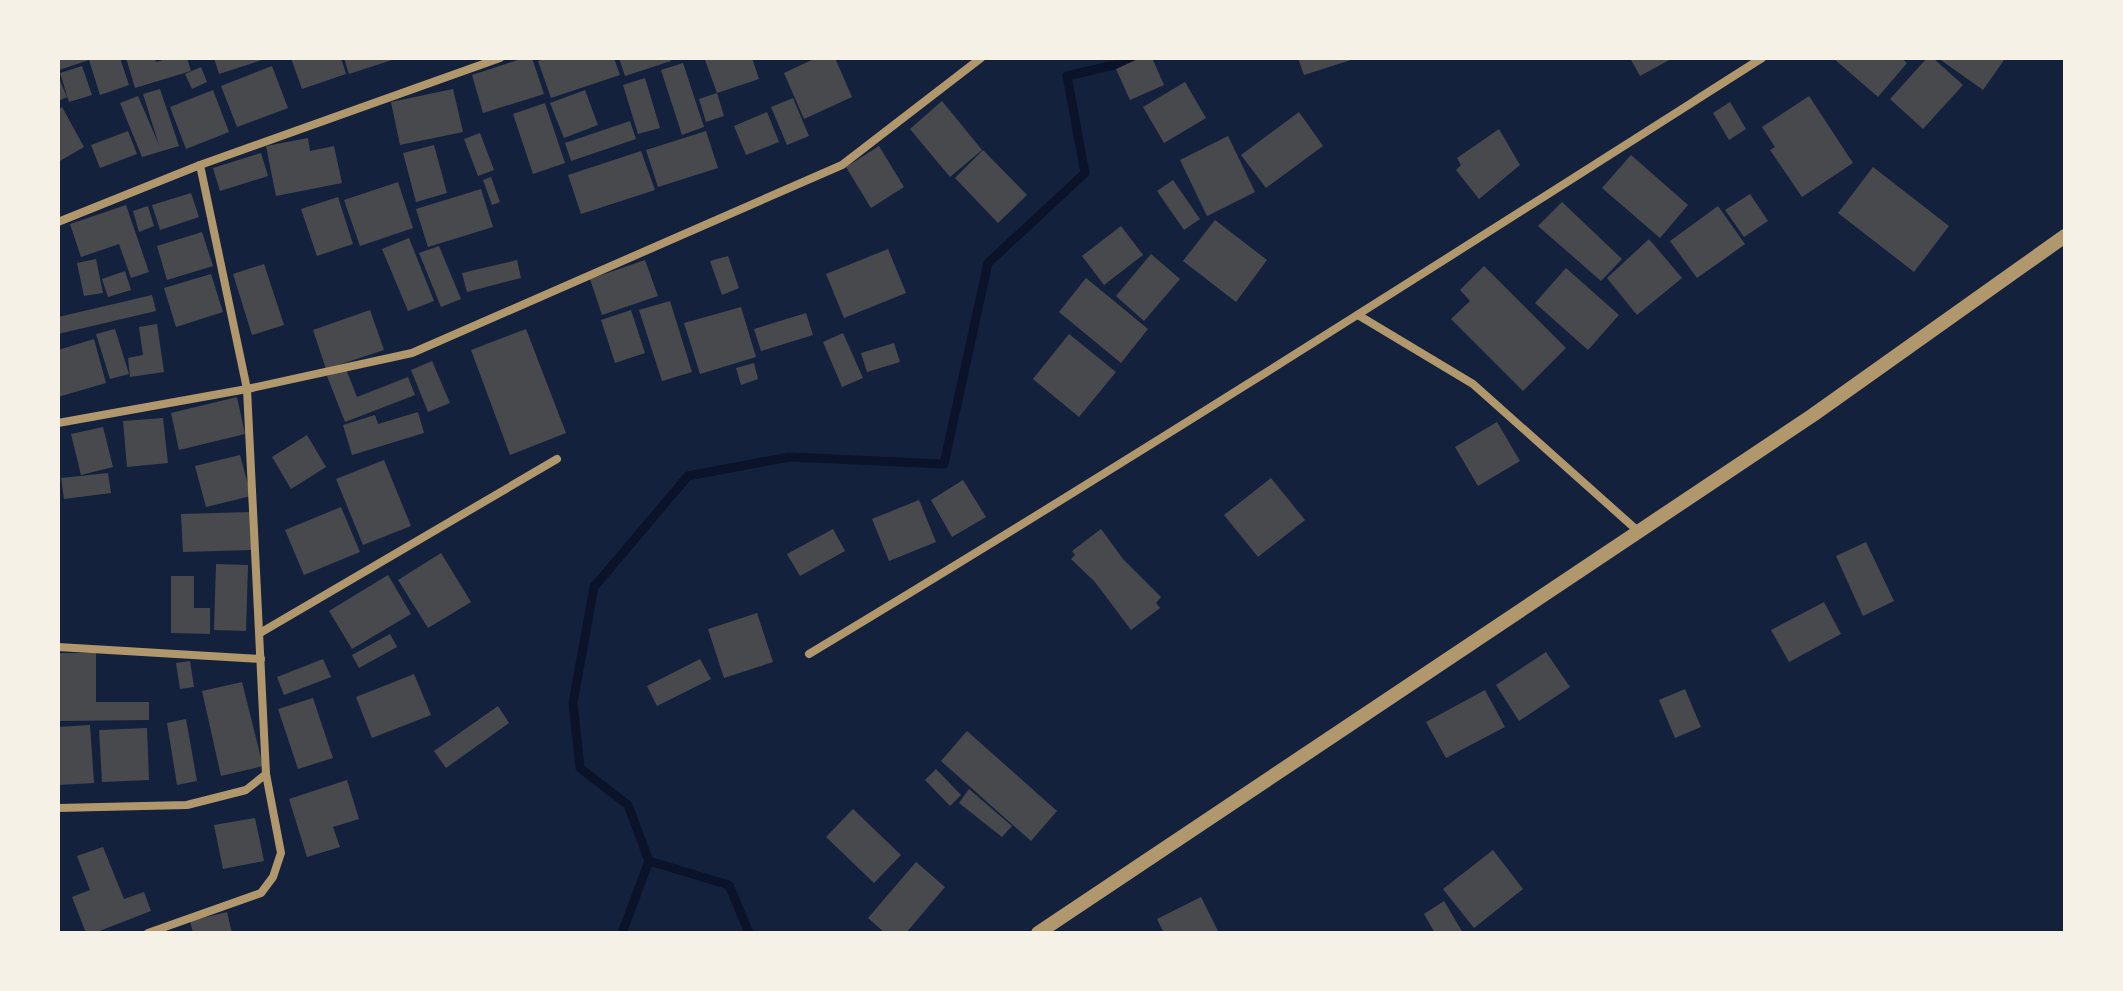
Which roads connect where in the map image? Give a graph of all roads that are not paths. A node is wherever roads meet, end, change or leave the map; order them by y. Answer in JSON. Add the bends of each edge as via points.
{"nodes":[{"id":1,"x":981,"y":58,"type":"edge"},
{"id":2,"x":1762,"y":58,"type":"edge"},
{"id":3,"x":495,"y":59,"type":"edge"},
{"id":4,"x":200,"y":165,"type":"junction"},
{"id":5,"x":58,"y":222,"type":"edge"},
{"id":6,"x":2065,"y":236,"type":"edge"},
{"id":7,"x":1358,"y":315,"type":"junction"},
{"id":8,"x":247,"y":389,"type":"junction"},
{"id":9,"x":58,"y":423,"type":"edge"},
{"id":10,"x":557,"y":459,"type":"dead end"},
{"id":11,"x":1639,"y":532,"type":"junction"},
{"id":12,"x":260,"y":633,"type":"junction"},
{"id":13,"x":58,"y":647,"type":"edge"},
{"id":14,"x":809,"y":654,"type":"dead end"},
{"id":15,"x":261,"y":659,"type":"junction"},
{"id":16,"x":266,"y":774,"type":"junction"},
{"id":17,"x":58,"y":808,"type":"edge"},
{"id":18,"x":148,"y":933,"type":"edge"},
{"id":19,"x":1038,"y":933,"type":"edge"}],
"edges":[{"from":1,"to":8,"type":"street","via":[[842,165],[412,353]]},
{"from":2,"to":7,"type":"street"},
{"from":3,"to":4,"type":"street"},
{"from":4,"to":5,"type":"street"},
{"from":4,"to":8,"type":"street"},
{"from":6,"to":11,"type":"street"},
{"from":7,"to":11,"type":"street","via":[[1473,384]]},
{"from":7,"to":14,"type":"street"},
{"from":8,"to":9,"type":"street"},
{"from":8,"to":12,"type":"street"},
{"from":10,"to":12,"type":"street"},
{"from":11,"to":19,"type":"street"},
{"from":12,"to":15,"type":"street"},
{"from":13,"to":15,"type":"street"},
{"from":15,"to":16,"type":"street"},
{"from":16,"to":17,"type":"street","via":[[246,790],[187,805]]},
{"from":16,"to":18,"type":"street","via":[[281,853],[273,877],[261,893]]}]}
